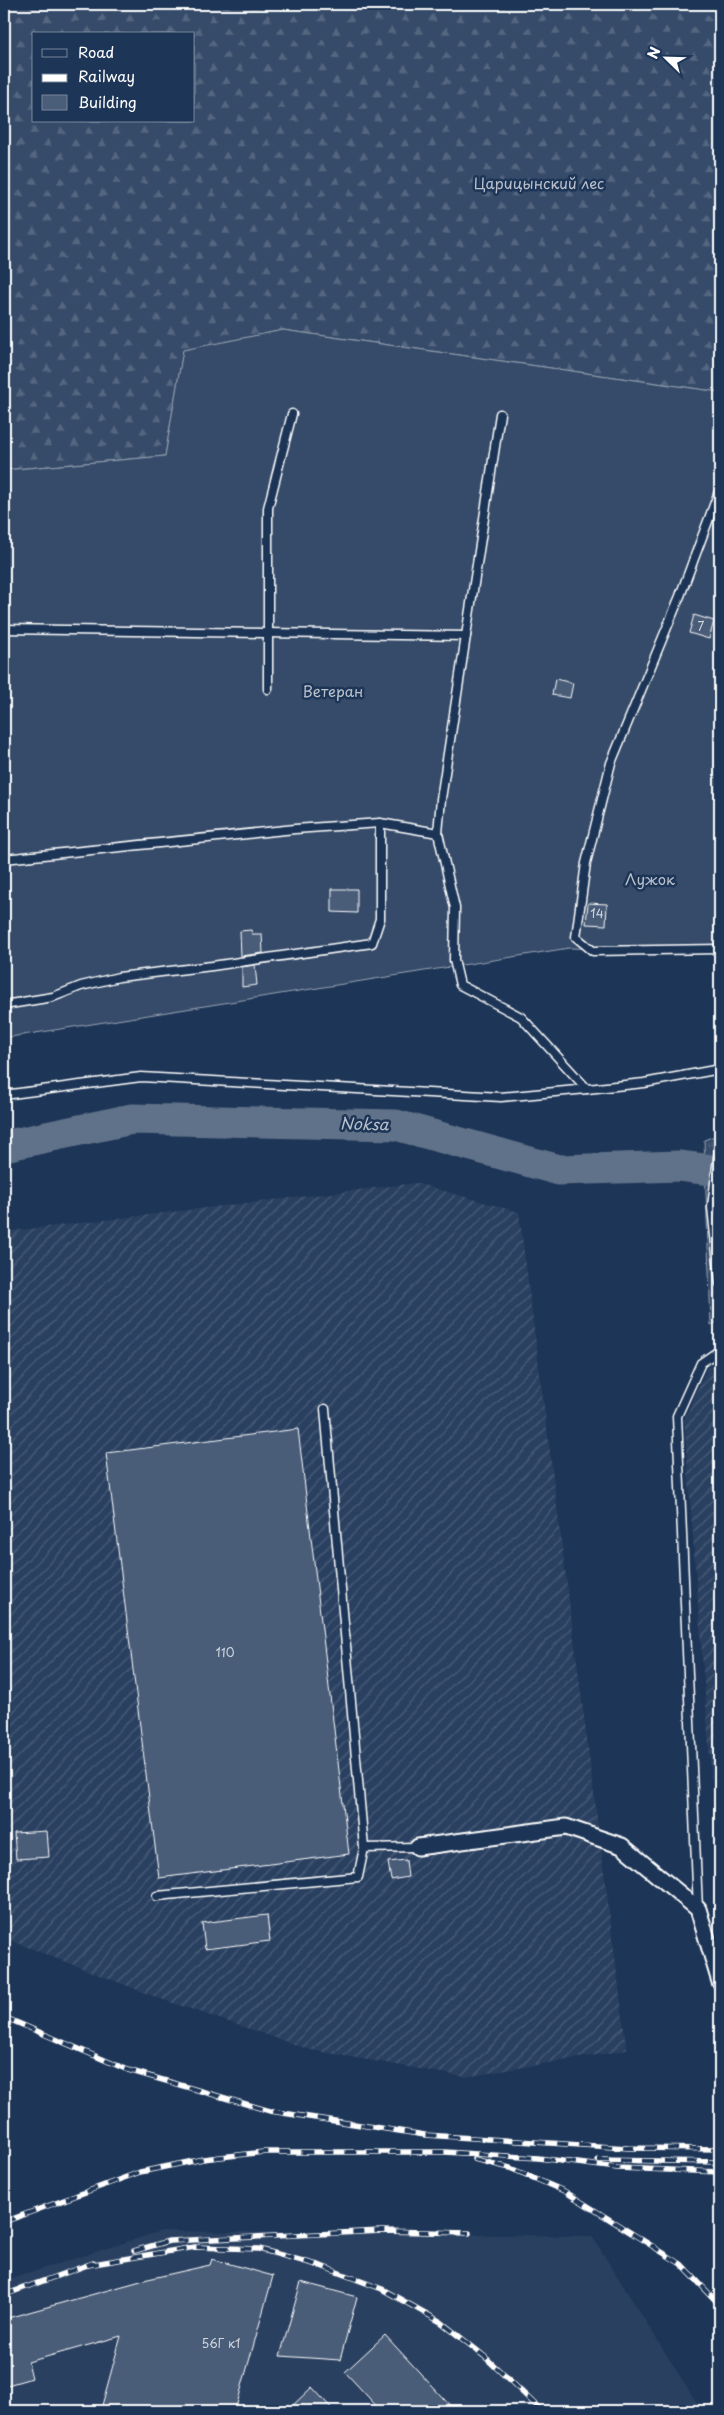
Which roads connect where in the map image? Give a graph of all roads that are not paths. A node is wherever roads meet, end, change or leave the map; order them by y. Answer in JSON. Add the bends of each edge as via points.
{"nodes":[{"id":1,"x":292,"y":414,"type":"dead end"},
{"id":2,"x":500,"y":414,"type":"dead end"},
{"id":3,"x":720,"y":489,"type":"edge"},
{"id":4,"x":4,"y":629,"type":"edge"},
{"id":5,"x":269,"y":634,"type":"junction"},
{"id":6,"x":466,"y":636,"type":"junction"},
{"id":7,"x":268,"y":689,"type":"dead end"},
{"id":8,"x":380,"y":823,"type":"junction"},
{"id":9,"x":438,"y":833,"type":"junction"},
{"id":10,"x":4,"y":859,"type":"edge"},
{"id":11,"x":720,"y":949,"type":"edge"},
{"id":12,"x":4,"y":1005,"type":"edge"},
{"id":13,"x":720,"y":1069,"type":"edge"},
{"id":14,"x":587,"y":1090,"type":"junction"},
{"id":15,"x":4,"y":1095,"type":"edge"},
{"id":16,"x":719,"y":1146,"type":"edge"},
{"id":17,"x":720,"y":1283,"type":"edge"},
{"id":18,"x":720,"y":1350,"type":"edge"},
{"id":19,"x":325,"y":1409,"type":"dead end"},
{"id":20,"x":418,"y":1847,"type":"joint"},
{"id":21,"x":364,"y":1848,"type":"junction"},
{"id":22,"x":157,"y":1896,"type":"dead end"},
{"id":23,"x":698,"y":1909,"type":"junction"},
{"id":24,"x":720,"y":1982,"type":"edge"}],
"edges":[{"from":1,"to":5,"type":"lane","via":[[268,508]]},
{"from":2,"to":6,"type":"lane"},
{"from":3,"to":11,"type":"lane","via":[[611,763],[586,863],[576,937],[593,951]]},
{"from":4,"to":5,"type":"lane"},
{"from":5,"to":6,"type":"lane"},
{"from":5,"to":7,"type":"lane"},
{"from":6,"to":9,"type":"lane"},
{"from":8,"to":9,"type":"lane"},
{"from":8,"to":10,"type":"lane","via":[[256,832]]},
{"from":8,"to":12,"type":"lane","via":[[380,919],[372,943],[119,977],[53,997]]},
{"from":9,"to":14,"type":"lane","via":[[455,908],[454,960],[460,985],[521,1017]]},
{"from":13,"to":14,"type":"lane","via":[[644,1084]]},
{"from":14,"to":15,"type":"lane","via":[[502,1097],[141,1077]]},
{"from":16,"to":17,"type":"lane","via":[[712,1207]]},
{"from":18,"to":23,"type":"lane","via":[[700,1363],[677,1416]]},
{"from":19,"to":21,"type":"lane"},
{"from":20,"to":21,"type":"lane"},
{"from":20,"to":23,"type":"street","via":[[566,1827],[622,1846]]},
{"from":21,"to":22,"type":"lane","via":[[358,1876]]},
{"from":23,"to":24,"type":"street"}]}
